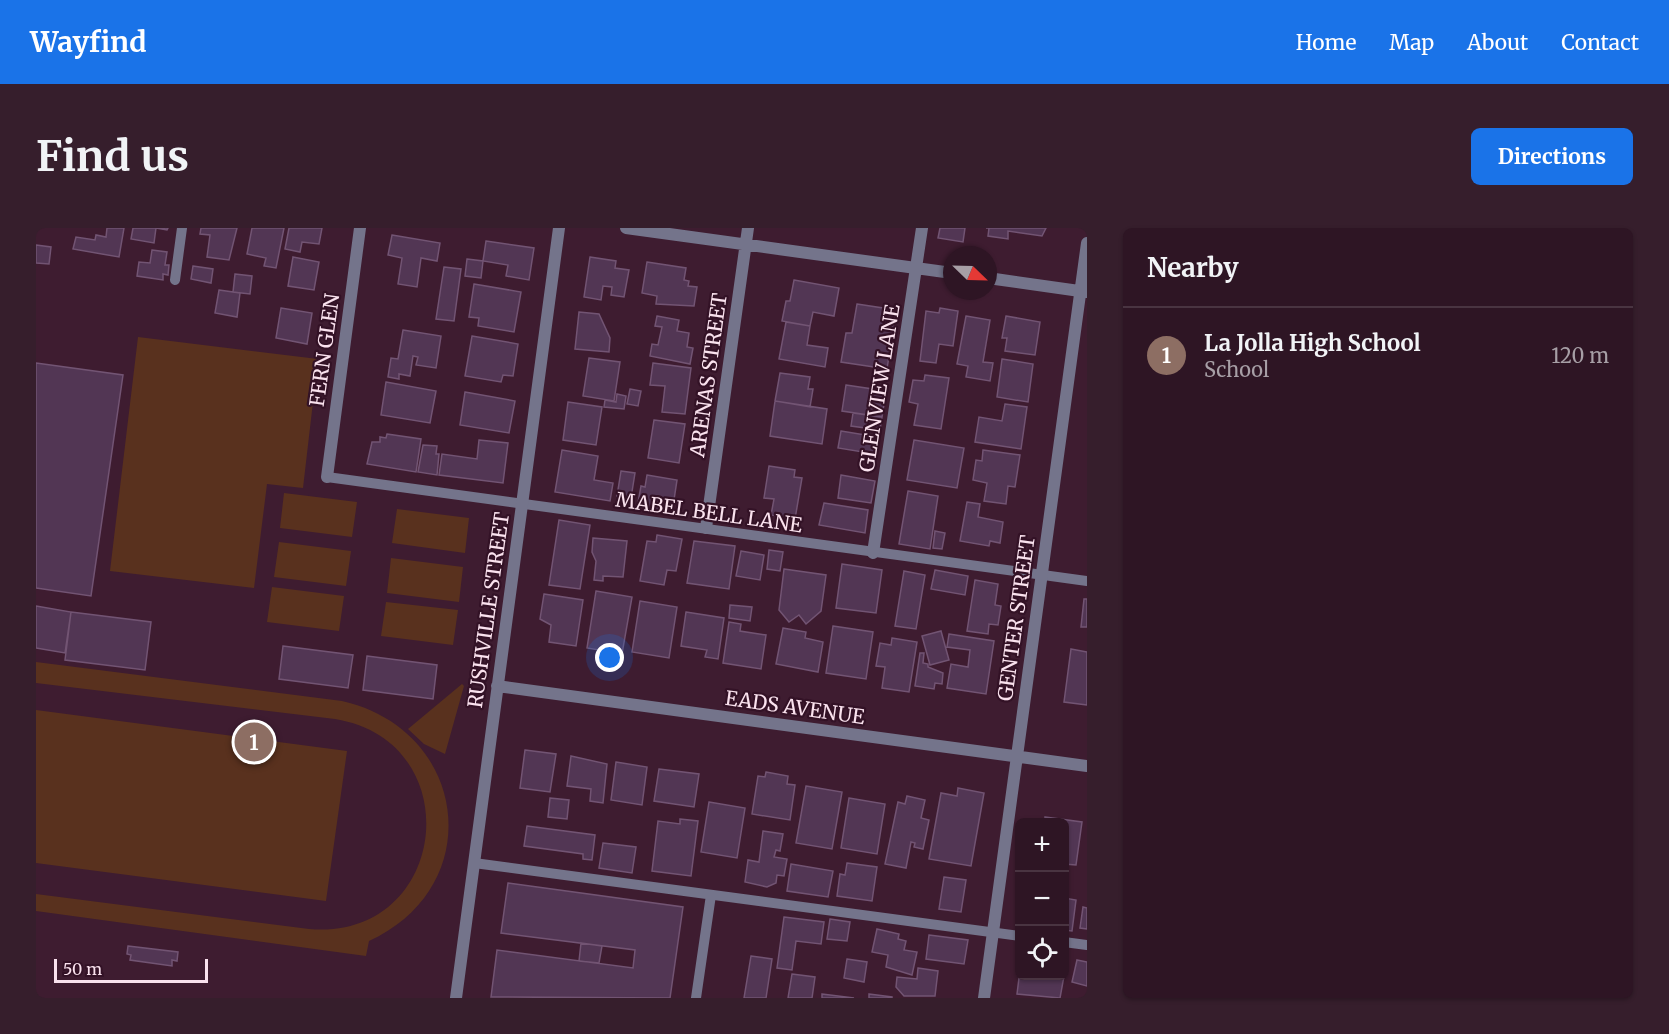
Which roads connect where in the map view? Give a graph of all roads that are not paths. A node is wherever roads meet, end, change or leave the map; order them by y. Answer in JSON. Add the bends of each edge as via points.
{"nodes":[{"id":1,"x":182,"y":228,"type":"edge"},
{"id":2,"x":360,"y":228,"type":"edge"},
{"id":3,"x":559,"y":228,"type":"edge"},
{"id":4,"x":626,"y":228,"type":"edge"},
{"id":5,"x":748,"y":228,"type":"edge"},
{"id":6,"x":922,"y":228,"type":"edge"},
{"id":7,"x":1087,"y":243,"type":"edge"},
{"id":8,"x":746,"y":244,"type":"junction"},
{"id":9,"x":917,"y":268,"type":"junction"},
{"id":10,"x":943,"y":272,"type":"edge"},
{"id":11,"x":997,"y":279,"type":"edge"},
{"id":12,"x":175,"y":280,"type":"dead end"},
{"id":13,"x":1084,"y":292,"type":"edge"},
{"id":14,"x":327,"y":477,"type":"joint"},
{"id":15,"x":522,"y":505,"type":"junction"},
{"id":16,"x":706,"y":528,"type":"junction"},
{"id":17,"x":873,"y":553,"type":"junction"},
{"id":18,"x":1042,"y":575,"type":"junction"},
{"id":19,"x":1087,"y":581,"type":"edge"},
{"id":20,"x":497,"y":686,"type":"junction"},
{"id":21,"x":1017,"y":757,"type":"junction"},
{"id":22,"x":1087,"y":766,"type":"edge"},
{"id":23,"x":474,"y":862,"type":"junction"},
{"id":24,"x":711,"y":896,"type":"junction"},
{"id":25,"x":993,"y":932,"type":"junction"},
{"id":26,"x":1015,"y":935,"type":"edge"},
{"id":27,"x":1069,"y":943,"type":"edge"},
{"id":28,"x":1087,"y":945,"type":"edge"},
{"id":29,"x":456,"y":998,"type":"edge"},
{"id":30,"x":696,"y":998,"type":"edge"},
{"id":31,"x":984,"y":998,"type":"edge"}],
"edges":[{"from":1,"to":12,"type":"lane"},
{"from":2,"to":14,"type":"street","name":"FERN GLEN"},
{"from":3,"to":15,"type":"street","name":"RUSHVILLE STREET"},
{"from":4,"to":8,"type":"street"},
{"from":5,"to":8,"type":"street","name":"ARENAS STREET"},
{"from":6,"to":9,"type":"street","name":"GLENVIEW LANE"},
{"from":7,"to":13,"type":"street","name":"GENTER STREET"},
{"from":8,"to":9,"type":"street"},
{"from":8,"to":16,"type":"street","name":"ARENAS STREET"},
{"from":9,"to":10,"type":"street"},
{"from":9,"to":17,"type":"street","name":"GLENVIEW LANE"},
{"from":11,"to":13,"type":"street"},
{"from":13,"to":18,"type":"street","name":"GENTER STREET"},
{"from":14,"to":15,"type":"lane","name":"MABEL BELL LANE"},
{"from":15,"to":16,"type":"lane","name":"MABEL BELL LANE"},
{"from":15,"to":20,"type":"street","name":"RUSHVILLE STREET"},
{"from":16,"to":17,"type":"lane","name":"MABEL BELL LANE"},
{"from":17,"to":18,"type":"lane","name":"MABEL BELL LANE"},
{"from":18,"to":19,"type":"lane","name":"MABEL BELL LANE"},
{"from":18,"to":21,"type":"street","name":"GENTER STREET"},
{"from":20,"to":21,"type":"street","name":"EADS AVENUE"},
{"from":20,"to":23,"type":"street","name":"RUSHVILLE STREET"},
{"from":21,"to":22,"type":"street","name":"EADS AVENUE"},
{"from":21,"to":25,"type":"street","name":"GENTER STREET"},
{"from":23,"to":24,"type":"lane"},
{"from":23,"to":29,"type":"street","name":"RUSHVILLE STREET"},
{"from":24,"to":25,"type":"lane"},
{"from":24,"to":30,"type":"lane"},
{"from":25,"to":26,"type":"lane"},
{"from":25,"to":31,"type":"street","name":"GENTER STREET"},
{"from":27,"to":28,"type":"lane"}]}
